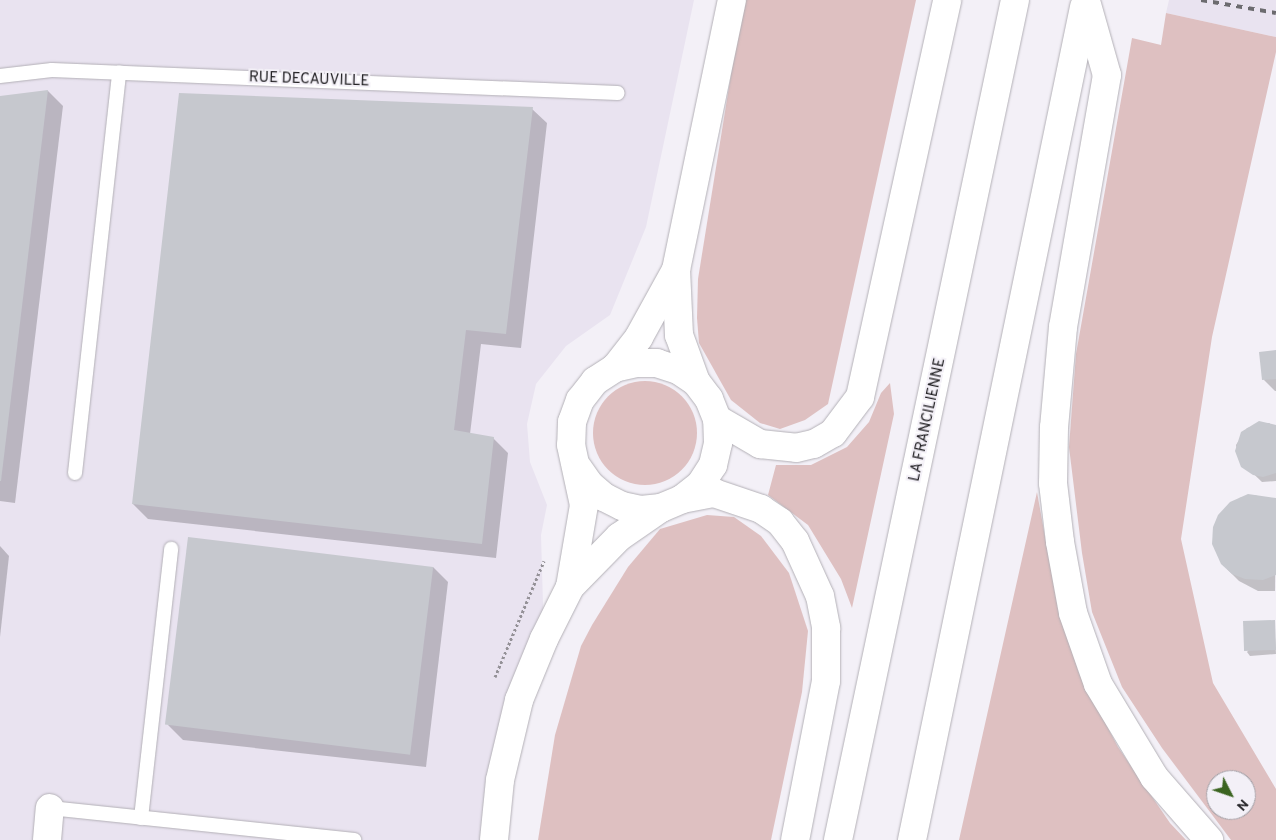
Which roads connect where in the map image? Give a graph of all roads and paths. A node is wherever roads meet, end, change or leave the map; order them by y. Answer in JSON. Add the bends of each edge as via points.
{"nodes":[{"id":1,"x":732,"y":0,"type":"edge"},
{"id":2,"x":947,"y":0,"type":"edge"},
{"id":3,"x":1015,"y":0,"type":"edge"},
{"id":4,"x":1086,"y":1,"type":"edge"},
{"id":5,"x":119,"y":72,"type":"junction"},
{"id":6,"x":0,"y":76,"type":"edge"},
{"id":7,"x":618,"y":93,"type":"dead end"},
{"id":8,"x":676,"y":270,"type":"junction"},
{"id":9,"x":615,"y":368,"type":"junction"},
{"id":10,"x":696,"y":382,"type":"junction"},
{"id":11,"x":717,"y":419,"type":"junction"},
{"id":12,"x":578,"y":468,"type":"junction"},
{"id":13,"x":75,"y":473,"type":"dead end"},
{"id":14,"x":671,"y":504,"type":"junction"},
{"id":15,"x":171,"y":549,"type":"dead end"},
{"id":16,"x":570,"y":587,"type":"junction"},
{"id":17,"x":50,"y":808,"type":"joint"},
{"id":18,"x":141,"y":818,"type":"junction"},
{"id":19,"x":47,"y":840,"type":"edge"},
{"id":20,"x":354,"y":840,"type":"edge"},
{"id":21,"x":494,"y":840,"type":"edge"},
{"id":22,"x":795,"y":840,"type":"edge"},
{"id":23,"x":838,"y":840,"type":"edge"},
{"id":24,"x":912,"y":840,"type":"edge"},
{"id":25,"x":1209,"y":840,"type":"edge"}],
"edges":[{"from":1,"to":8,"type":"main road"},
{"from":2,"to":11,"type":"main road","via":[[860,397],[834,433],[814,444],[796,448],[760,444]]},
{"from":3,"to":23,"type":"main road","name":"LA FRANCILIENNE"},
{"from":4,"to":24,"type":"main road"},
{"from":4,"to":25,"type":"main road","via":[[1107,75],[1063,327],[1054,427],[1053,483],[1060,542],[1073,613],[1098,684],[1154,777]]},
{"from":5,"to":6,"type":"lane","name":"RUE DECAUVILLE","via":[[52,70]]},
{"from":5,"to":7,"type":"lane","name":"RUE DECAUVILLE"},
{"from":5,"to":13,"type":"lane"},
{"from":8,"to":9,"type":"main road","via":[[639,337]]},
{"from":8,"to":10,"type":"main road","via":[[679,335]]},
{"from":9,"to":10,"type":"main road","via":[[657,363],[678,370]]},
{"from":9,"to":12,"type":"main road","via":[[595,381],[580,400],[572,422],[571,445]]},
{"from":10,"to":11,"type":"main road","via":[[709,399]]},
{"from":11,"to":14,"type":"main road","via":[[718,443],[712,465],[700,485]]},
{"from":12,"to":14,"type":"main road","via":[[604,497],[622,506],[641,510]]},
{"from":12,"to":16,"type":"main road","via":[[584,505]]},
{"from":14,"to":16,"type":"main road","via":[[619,537]]},
{"from":14,"to":22,"type":"main road","via":[[714,493],[762,509],[780,522],[795,541],[820,596],[826,628],[826,681]]},
{"from":15,"to":18,"type":"lane"},
{"from":16,"to":21,"type":"main road","via":[[519,700],[500,780]]},
{"from":17,"to":18,"type":"lane"},
{"from":17,"to":19,"type":"main road"},
{"from":18,"to":20,"type":"lane"}]}
